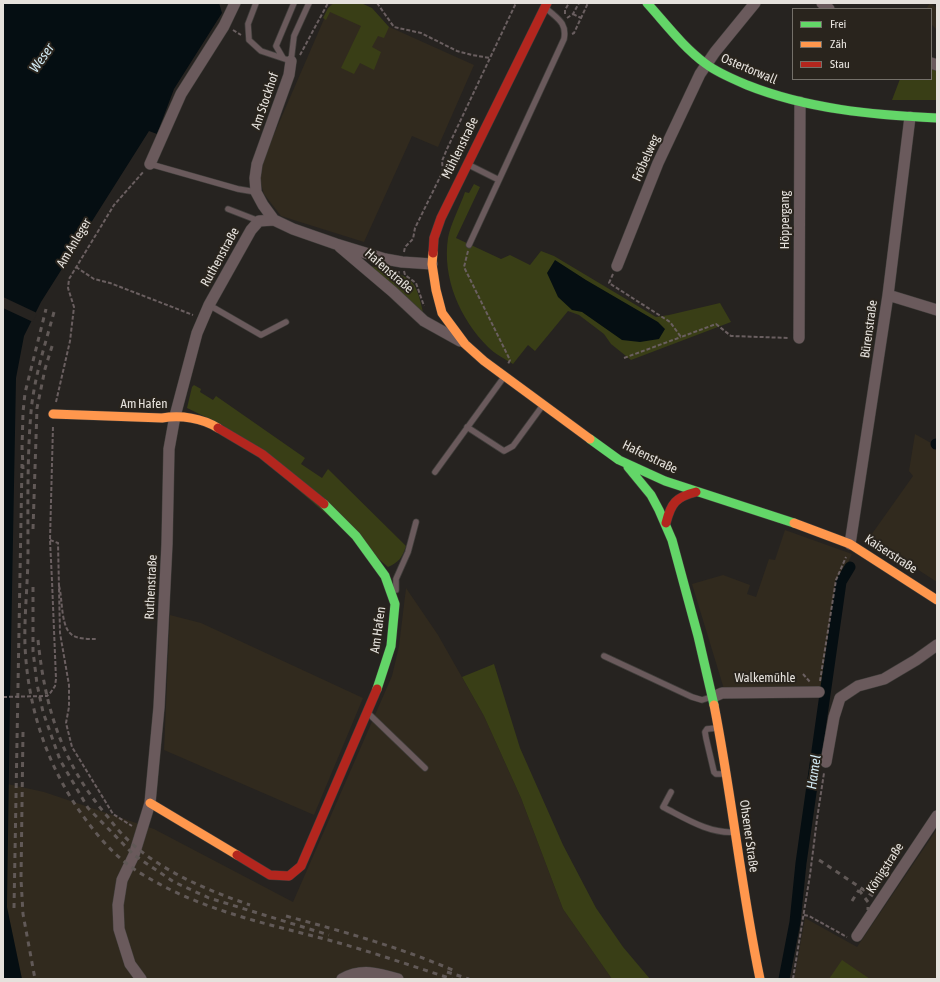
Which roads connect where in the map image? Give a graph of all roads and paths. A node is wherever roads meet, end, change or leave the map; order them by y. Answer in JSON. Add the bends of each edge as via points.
{"nodes":[{"id":1,"x":235,"y":3,"type":"edge"},
{"id":2,"x":256,"y":3,"type":"edge"},
{"id":3,"x":294,"y":3,"type":"edge"},
{"id":4,"x":309,"y":3,"type":"edge"},
{"id":5,"x":328,"y":3,"type":"edge"},
{"id":6,"x":378,"y":3,"type":"edge"},
{"id":7,"x":516,"y":3,"type":"edge"},
{"id":8,"x":572,"y":3,"type":"edge"},
{"id":9,"x":579,"y":3,"type":"edge"},
{"id":10,"x":588,"y":3,"type":"edge"},
{"id":11,"x":647,"y":3,"type":"edge"},
{"id":12,"x":755,"y":3,"type":"edge"},
{"id":13,"x":547,"y":4,"type":"edge"},
{"id":14,"x":565,"y":10,"type":"dead end"},
{"id":15,"x":573,"y":14,"type":"junction"},
{"id":16,"x":581,"y":18,"type":"junction"},
{"id":17,"x":563,"y":24,"type":"junction"},
{"id":18,"x":224,"y":26,"type":"junction"},
{"id":19,"x":564,"y":39,"type":"junction"},
{"id":20,"x":249,"y":40,"type":"junction"},
{"id":21,"x":490,"y":58,"type":"junction"},
{"id":22,"x":287,"y":59,"type":"junction"},
{"id":23,"x":706,"y":64,"type":"junction"},
{"id":24,"x":800,"y":102,"type":"junction"},
{"id":25,"x":910,"y":117,"type":"junction"},
{"id":26,"x":937,"y":118,"type":"edge"},
{"id":27,"x":150,"y":164,"type":"junction"},
{"id":28,"x":466,"y":164,"type":"junction"},
{"id":29,"x":499,"y":180,"type":"junction"},
{"id":30,"x":256,"y":192,"type":"junction"},
{"id":31,"x":228,"y":208,"type":"dead end"},
{"id":32,"x":274,"y":220,"type":"junction"},
{"id":33,"x":259,"y":221,"type":"junction"},
{"id":34,"x":336,"y":244,"type":"junction"},
{"id":35,"x":469,"y":245,"type":"joint"},
{"id":36,"x":402,"y":262,"type":"junction"},
{"id":37,"x":432,"y":264,"type":"junction"},
{"id":38,"x":617,"y":266,"type":"joint"},
{"id":39,"x":76,"y":267,"type":"junction"},
{"id":40,"x":393,"y":292,"type":"junction"},
{"id":41,"x":888,"y":295,"type":"junction"},
{"id":42,"x":209,"y":305,"type":"junction"},
{"id":43,"x":937,"y":310,"type":"edge"},
{"id":44,"x":442,"y":313,"type":"joint"},
{"id":45,"x":203,"y":319,"type":"junction"},
{"id":46,"x":286,"y":322,"type":"dead end"},
{"id":47,"x":430,"y":324,"type":"junction"},
{"id":48,"x":681,"y":337,"type":"junction"},
{"id":49,"x":798,"y":338,"type":"joint"},
{"id":50,"x":465,"y":344,"type":"junction"},
{"id":51,"x":624,"y":358,"type":"dead end"},
{"id":52,"x":504,"y":376,"type":"junction"},
{"id":53,"x":544,"y":405,"type":"junction"},
{"id":54,"x":53,"y":414,"type":"junction"},
{"id":55,"x":175,"y":416,"type":"junction"},
{"id":56,"x":467,"y":427,"type":"junction"},
{"id":57,"x":619,"y":460,"type":"junction"},
{"id":58,"x":435,"y":472,"type":"dead end"},
{"id":59,"x":696,"y":492,"type":"junction"},
{"id":60,"x":416,"y":522,"type":"dead end"},
{"id":61,"x":666,"y":523,"type":"junction"},
{"id":62,"x":50,"y":540,"type":"junction"},
{"id":63,"x":850,"y":544,"type":"junction"},
{"id":64,"x":58,"y":583,"type":"junction"},
{"id":65,"x":937,"y":600,"type":"edge"},
{"id":66,"x":395,"y":604,"type":"junction"},
{"id":67,"x":96,"y":639,"type":"dead end"},
{"id":68,"x":937,"y":645,"type":"edge"},
{"id":69,"x":604,"y":656,"type":"dead end"},
{"id":70,"x":819,"y":692,"type":"joint"},
{"id":71,"x":3,"y":697,"type":"edge"},
{"id":72,"x":713,"y":697,"type":"junction"},
{"id":73,"x":367,"y":713,"type":"junction"},
{"id":74,"x":718,"y":728,"type":"junction"},
{"id":75,"x":826,"y":762,"type":"joint"},
{"id":76,"x":425,"y":768,"type":"dead end"},
{"id":77,"x":727,"y":774,"type":"junction"},
{"id":78,"x":671,"y":792,"type":"dead end"},
{"id":79,"x":150,"y":803,"type":"junction"},
{"id":80,"x":937,"y":816,"type":"edge"},
{"id":81,"x":142,"y":829,"type":"junction"},
{"id":82,"x":735,"y":832,"type":"junction"},
{"id":83,"x":804,"y":915,"type":"junction"},
{"id":84,"x":857,"y":936,"type":"joint"},
{"id":85,"x":141,"y":979,"type":"edge"},
{"id":86,"x":342,"y":979,"type":"edge"},
{"id":87,"x":398,"y":979,"type":"edge"},
{"id":88,"x":760,"y":979,"type":"edge"},
{"id":89,"x":793,"y":979,"type":"edge"}],
"edges":[{"from":1,"to":18,"type":"street"},
{"from":2,"to":20,"type":"lane","via":[[248,24]]},
{"from":3,"to":22,"type":"lane","via":[[276,46]]},
{"from":4,"to":22,"type":"lane"},
{"from":5,"to":22,"type":"path","via":[[300,57]]},
{"from":6,"to":21,"type":"path","via":[[394,27],[421,32],[457,51]]},
{"from":7,"to":21,"type":"path"},
{"from":8,"to":14,"type":"path"},
{"from":9,"to":15,"type":"path"},
{"from":10,"to":16,"type":"path"},
{"from":11,"to":23,"type":"main road","name":"Ostertorwall","via":[[677,37]]},
{"from":12,"to":23,"type":"street","name":"Fröbelweg"},
{"from":13,"to":17,"type":"lane"},
{"from":13,"to":28,"type":"main road","name":"Mühlenstraße"},
{"from":15,"to":16,"type":"path"},
{"from":15,"to":17,"type":"path"},
{"from":16,"to":19,"type":"path","via":[[574,33]]},
{"from":17,"to":19,"type":"lane","via":[[566,31]]},
{"from":18,"to":20,"type":"path"},
{"from":18,"to":27,"type":"street","via":[[181,94]]},
{"from":19,"to":29,"type":"lane"},
{"from":20,"to":22,"type":"lane","name":"Am Stockhof","via":[[261,51]]},
{"from":21,"to":36,"type":"path","via":[[447,149],[442,161],[443,171],[415,228],[413,239],[405,247]]},
{"from":22,"to":30,"type":"street","name":"Am Stockhof","via":[[290,75],[257,164]]},
{"from":23,"to":24,"type":"main road","name":"Ostertorwall","via":[[736,80]]},
{"from":23,"to":38,"type":"street","name":"Fröbelweg","via":[[658,163]]},
{"from":24,"to":25,"type":"main road","name":"Ostertorwall"},
{"from":24,"to":49,"type":"street","name":"Höppergang"},
{"from":25,"to":26,"type":"main road","name":"Ostertorwall"},
{"from":25,"to":41,"type":"street","name":"Bürenstraße"},
{"from":27,"to":30,"type":"lane"},
{"from":27,"to":39,"type":"path","name":"Am Anleger","via":[[114,205]]},
{"from":28,"to":29,"type":"lane"},
{"from":28,"to":37,"type":"main road","name":"Mühlenstraße","via":[[434,238]]},
{"from":29,"to":35,"type":"lane"},
{"from":30,"to":32,"type":"street","name":"Am Stockhof"},
{"from":31,"to":33,"type":"lane"},
{"from":32,"to":33,"type":"street"},
{"from":32,"to":34,"type":"street","name":"Hafenstraße"},
{"from":33,"to":42,"type":"street","name":"Ruthenstraße","via":[[251,230]]},
{"from":34,"to":36,"type":"street","name":"Hafenstraße"},
{"from":34,"to":40,"type":"street","name":"Hafenstraße"},
{"from":35,"to":52,"type":"path","via":[[464,267],[510,360]]},
{"from":36,"to":37,"type":"street","name":"Hafenstraße"},
{"from":36,"to":40,"type":"path"},
{"from":36,"to":47,"type":"path","via":[[405,275],[416,284]]},
{"from":37,"to":44,"type":"main road","name":"Mühlenstraße"},
{"from":38,"to":48,"type":"path","via":[[609,283],[670,322]]},
{"from":39,"to":45,"type":"path","via":[[94,279]]},
{"from":39,"to":54,"type":"path","name":"Am Anleger","via":[[69,279],[68,288],[74,308],[70,341]]},
{"from":40,"to":47,"type":"street","name":"Hafenstraße"},
{"from":41,"to":43,"type":"street"},
{"from":41,"to":63,"type":"street","name":"Bürenstraße"},
{"from":42,"to":45,"type":"street","name":"Ruthenstraße"},
{"from":42,"to":46,"type":"lane","via":[[261,335]]},
{"from":44,"to":50,"type":"main road","name":"Hafenstraße"},
{"from":45,"to":55,"type":"street","name":"Ruthenstraße"},
{"from":47,"to":50,"type":"street","name":"Hafenstraße"},
{"from":48,"to":49,"type":"path","via":[[716,324],[731,336]]},
{"from":48,"to":51,"type":"path"},
{"from":50,"to":52,"type":"main road","name":"Hafenstraße"},
{"from":52,"to":53,"type":"main road","name":"Hafenstraße"},
{"from":52,"to":56,"type":"lane"},
{"from":53,"to":56,"type":"lane","via":[[513,446],[504,451]]},
{"from":53,"to":57,"type":"main road","name":"Hafenstraße"},
{"from":54,"to":55,"type":"main road","name":"Am Hafen","via":[[162,418]]},
{"from":54,"to":62,"type":"path","name":"Am Anleger"},
{"from":55,"to":66,"type":"main road","name":"Am Hafen","via":[[213,425],[262,454],[319,499],[356,536],[385,576]]},
{"from":55,"to":79,"type":"street","name":"Ruthenstraße","via":[[169,448],[159,706]]},
{"from":56,"to":58,"type":"lane"},
{"from":57,"to":59,"type":"main road","name":"Hafenstraße"},
{"from":57,"to":61,"type":"main road","name":"Ohsener Straße","via":[[647,489]]},
{"from":59,"to":61,"type":"main road","via":[[679,497],[673,503]]},
{"from":59,"to":63,"type":"main road","name":"Hafenstraße"},
{"from":60,"to":66,"type":"lane","via":[[408,552],[396,579]]},
{"from":61,"to":72,"type":"main road","name":"Ohsener Straße","via":[[699,633]]},
{"from":62,"to":64,"type":"path","via":[[58,543]]},
{"from":62,"to":71,"type":"path","name":"Am Anleger","bridge":true,"via":[[55,686],[47,696]]},
{"from":63,"to":65,"type":"main road","name":"Kaiserstraße"},
{"from":63,"to":70,"type":"path","via":[[836,580]]},
{"from":64,"to":67,"type":"path","via":[[62,596],[64,623],[71,635]]},
{"from":64,"to":81,"type":"path","via":[[60,633],[69,685],[66,724],[72,747],[113,814]]},
{"from":66,"to":73,"type":"main road","name":"Am Hafen","via":[[391,646]]},
{"from":68,"to":75,"type":"street","via":[[884,679],[858,686],[840,698]]},
{"from":69,"to":72,"type":"lane","via":[[692,697],[702,700]]},
{"from":70,"to":72,"type":"street","name":"Walkemühle","via":[[722,692]]},
{"from":72,"to":74,"type":"main road","name":"Ohsener Straße"},
{"from":73,"to":76,"type":"lane"},
{"from":73,"to":79,"type":"main road","name":"Am Hafen","via":[[301,866],[289,876],[270,875]]},
{"from":74,"to":77,"type":"main road","name":"Ohsener Straße"},
{"from":74,"to":77,"type":"lane","via":[[707,729],[706,738],[714,772]]},
{"from":75,"to":83,"type":"path"},
{"from":77,"to":82,"type":"main road","name":"Ohsener Straße"},
{"from":78,"to":82,"type":"lane","via":[[663,807],[707,828],[725,833]]},
{"from":79,"to":81,"type":"street","name":"Ruthenstraße"},
{"from":80,"to":84,"type":"street","name":"Königstraße"},
{"from":81,"to":85,"type":"street","name":"Ruthenstraße","via":[[134,855],[122,880],[118,905],[119,929],[130,964]]},
{"from":82,"to":88,"type":"main road","name":"Ohsener Straße"},
{"from":83,"to":84,"type":"path","via":[[850,938],[854,939]]},
{"from":83,"to":89,"type":"path"},
{"from":86,"to":87,"type":"street","via":[[351,973],[366,972]]}]}
